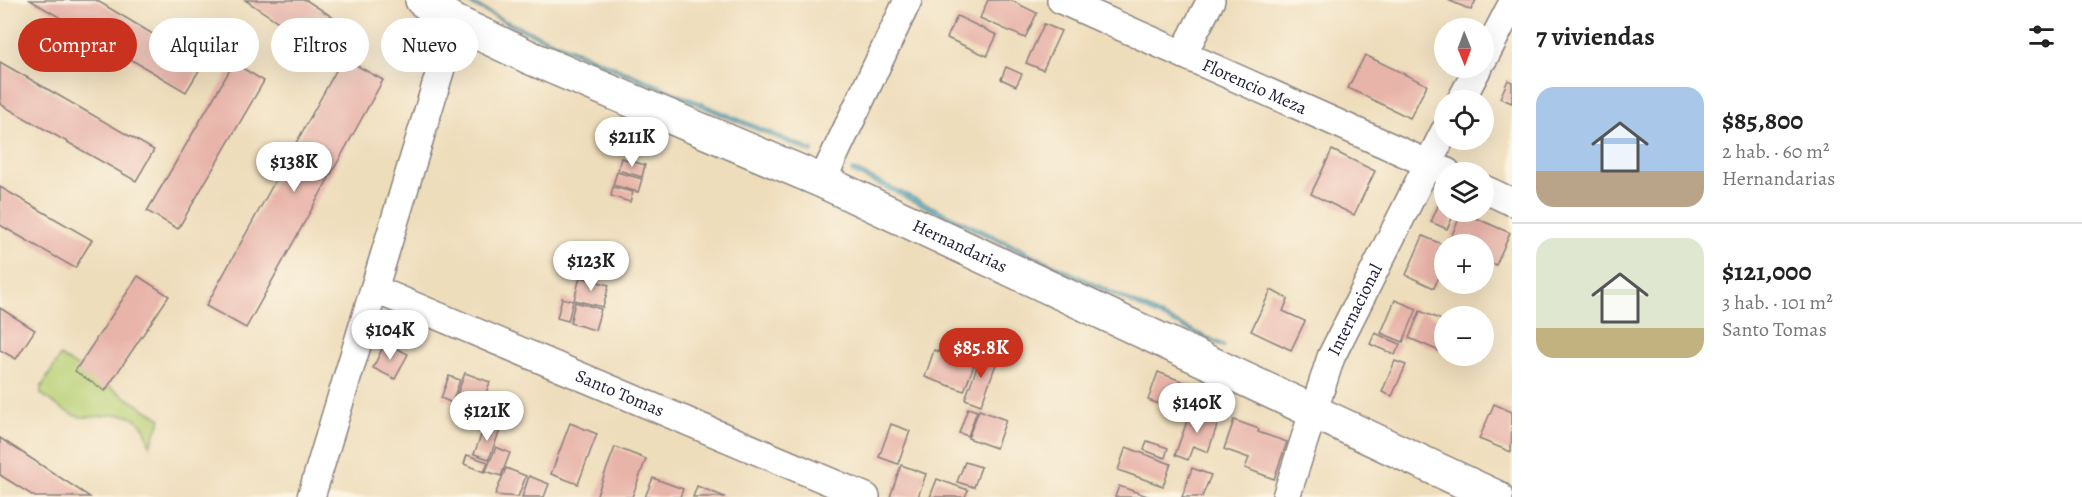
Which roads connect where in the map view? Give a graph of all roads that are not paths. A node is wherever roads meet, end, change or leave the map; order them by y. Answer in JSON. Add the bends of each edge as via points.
{"nodes":[{"id":1,"x":422,"y":0,"type":"edge"},
{"id":2,"x":908,"y":0,"type":"edge"},
{"id":3,"x":1061,"y":0,"type":"edge"},
{"id":4,"x":1211,"y":0,"type":"edge"},
{"id":5,"x":1512,"y":4,"type":"edge"},
{"id":6,"x":448,"y":18,"type":"edge"},
{"id":7,"x":478,"y":33,"type":"edge"},
{"id":8,"x":1494,"y":39,"type":"edge"},
{"id":9,"x":1183,"y":54,"type":"junction"},
{"id":10,"x":439,"y":72,"type":"edge"},
{"id":11,"x":1434,"y":167,"type":"edge"},
{"id":12,"x":1434,"y":173,"type":"edge"},
{"id":13,"x":822,"y":181,"type":"junction"},
{"id":14,"x":1494,"y":194,"type":"edge"},
{"id":15,"x":1512,"y":202,"type":"edge"},
{"id":16,"x":374,"y":289,"type":"junction"},
{"id":17,"x":1312,"y":412,"type":"junction"},
{"id":18,"x":311,"y":497,"type":"edge"},
{"id":19,"x":866,"y":497,"type":"edge"},
{"id":20,"x":1286,"y":497,"type":"edge"},
{"id":21,"x":1496,"y":497,"type":"edge"}],
"edges":[{"from":1,"to":6,"type":"street","name":"Hernandarias"},
{"from":2,"to":13,"type":"street"},
{"from":3,"to":9,"type":"street","name":"Florencio Meza"},
{"from":4,"to":9,"type":"street"},
{"from":5,"to":8,"type":"street"},
{"from":7,"to":13,"type":"street","name":"Hernandarias"},
{"from":9,"to":11,"type":"street","name":"Florencio Meza"},
{"from":10,"to":16,"type":"street"},
{"from":12,"to":17,"type":"street","name":"Internacional","via":[[1331,357]]},
{"from":13,"to":17,"type":"street","name":"Hernandarias"},
{"from":14,"to":15,"type":"street"},
{"from":16,"to":18,"type":"street"},
{"from":16,"to":19,"type":"street","name":"Santo Tomas"},
{"from":17,"to":20,"type":"street","name":"Internacional"},
{"from":17,"to":21,"type":"street","name":"Hernandarias"}]}
